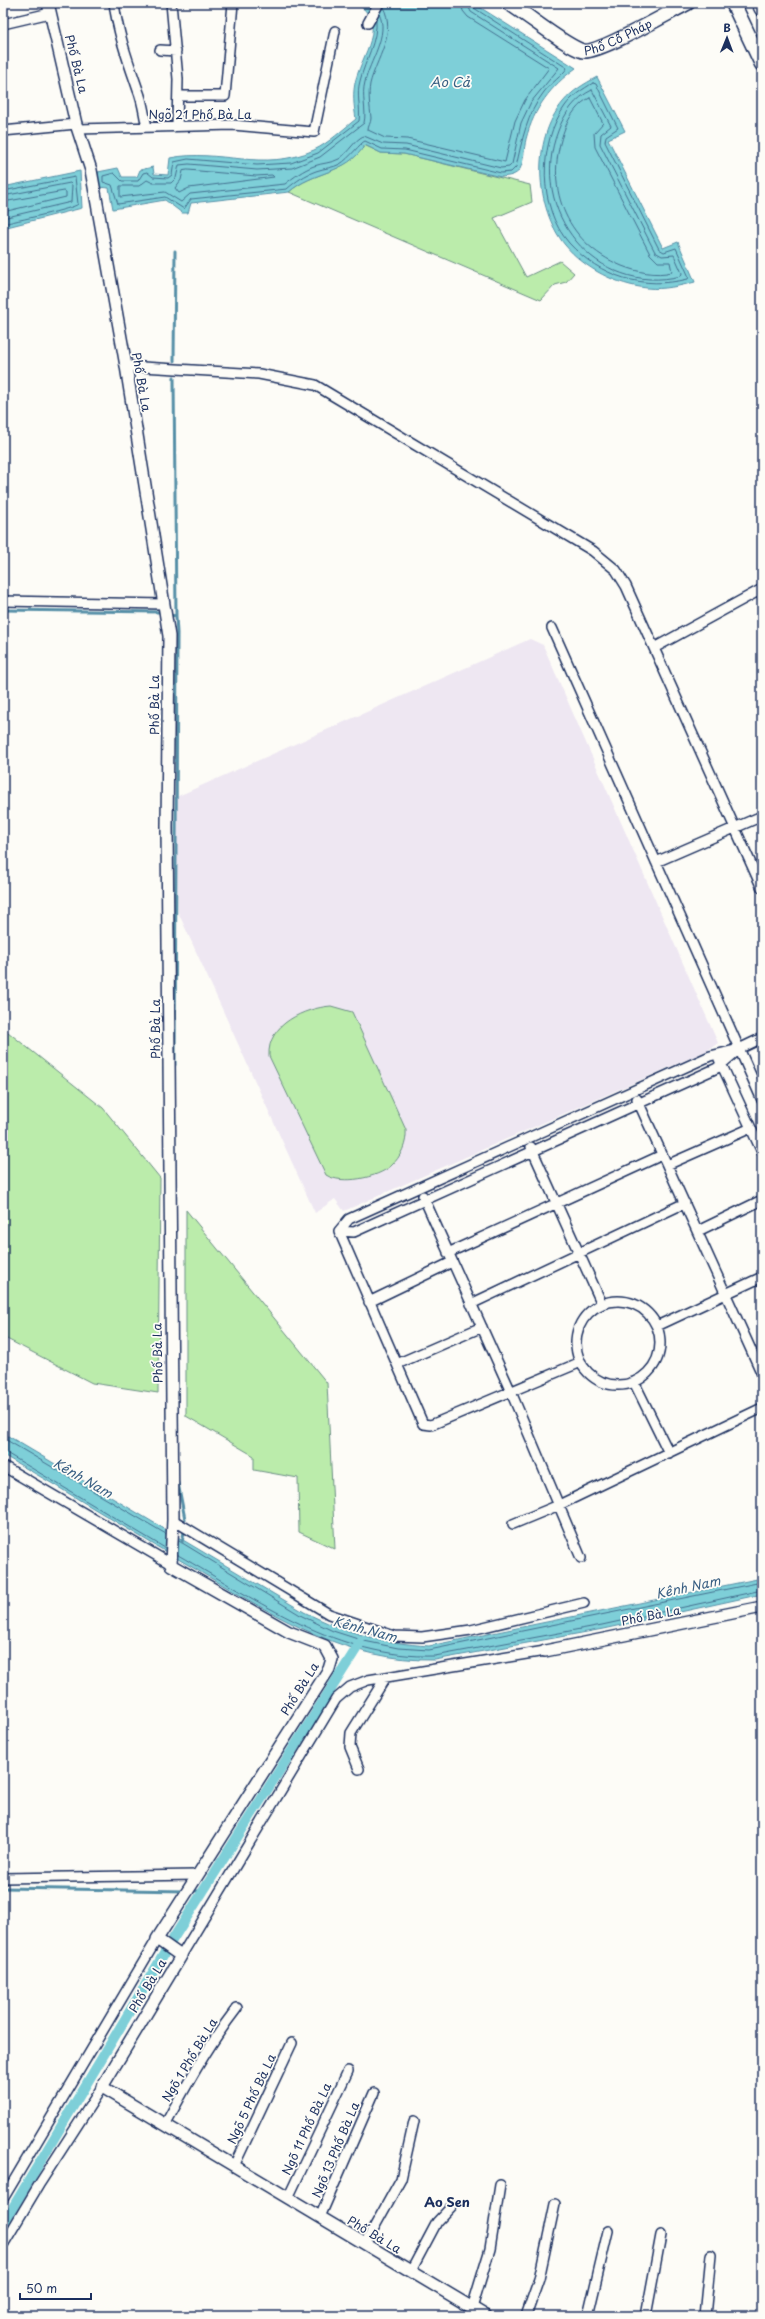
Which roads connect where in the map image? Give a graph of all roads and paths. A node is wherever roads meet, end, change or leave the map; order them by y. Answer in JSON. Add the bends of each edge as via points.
{"nodes":[{"id":1,"x":114,"y":3,"type":"edge"},
{"id":2,"x":171,"y":3,"type":"edge"},
{"id":3,"x":233,"y":3,"type":"edge"},
{"id":4,"x":379,"y":3,"type":"edge"},
{"id":5,"x":508,"y":3,"type":"edge"},
{"id":6,"x":688,"y":3,"type":"edge"},
{"id":7,"x":733,"y":3,"type":"edge"},
{"id":8,"x":759,"y":3,"type":"edge"},
{"id":9,"x":49,"y":8,"type":"edge"},
{"id":10,"x":762,"y":9,"type":"edge"},
{"id":11,"x":368,"y":23,"type":"dead end"},
{"id":12,"x":3,"y":24,"type":"edge"},
{"id":13,"x":335,"y":31,"type":"dead end"},
{"id":14,"x":160,"y":50,"type":"dead end"},
{"id":15,"x":176,"y":51,"type":"junction"},
{"id":16,"x":762,"y":64,"type":"edge"},
{"id":17,"x":179,"y":96,"type":"junction"},
{"id":18,"x":77,"y":126,"type":"junction"},
{"id":19,"x":177,"y":126,"type":"junction"},
{"id":20,"x":147,"y":127,"type":"junction"},
{"id":21,"x":3,"y":131,"type":"edge"},
{"id":22,"x":126,"y":366,"type":"junction"},
{"id":23,"x":762,"y":589,"type":"edge"},
{"id":24,"x":3,"y":601,"type":"edge"},
{"id":25,"x":164,"y":604,"type":"junction"},
{"id":26,"x":552,"y":628,"type":"dead end"},
{"id":27,"x":654,"y":648,"type":"junction"},
{"id":28,"x":762,"y":816,"type":"edge"},
{"id":29,"x":735,"y":829,"type":"junction"},
{"id":30,"x":656,"y":862,"type":"junction"},
{"id":31,"x":762,"y":888,"type":"edge"},
{"id":32,"x":762,"y":1038,"type":"edge"},
{"id":33,"x":739,"y":1049,"type":"junction"},
{"id":34,"x":717,"y":1054,"type":"junction"},
{"id":35,"x":721,"y":1064,"type":"junction"},
{"id":36,"x":633,"y":1091,"type":"junction"},
{"id":37,"x":762,"y":1100,"type":"edge"},
{"id":38,"x":638,"y":1104,"type":"junction"},
{"id":39,"x":751,"y":1128,"type":"junction"},
{"id":40,"x":527,"y":1139,"type":"junction"},
{"id":41,"x":533,"y":1151,"type":"junction"},
{"id":42,"x":762,"y":1152,"type":"edge"},
{"id":43,"x":662,"y":1155,"type":"junction"},
{"id":44,"x":667,"y":1165,"type":"junction"},
{"id":45,"x":419,"y":1188,"type":"junction"},
{"id":46,"x":424,"y":1200,"type":"junction"},
{"id":47,"x":762,"y":1200,"type":"edge"},
{"id":48,"x":556,"y":1203,"type":"junction"},
{"id":49,"x":685,"y":1203,"type":"junction"},
{"id":50,"x":339,"y":1231,"type":"junction"},
{"id":51,"x":698,"y":1231,"type":"junction"},
{"id":52,"x":448,"y":1253,"type":"junction"},
{"id":53,"x":579,"y":1253,"type":"junction"},
{"id":54,"x":452,"y":1262,"type":"junction"},
{"id":55,"x":762,"y":1277,"type":"edge"},
{"id":56,"x":727,"y":1294,"type":"junction"},
{"id":57,"x":369,"y":1302,"type":"junction"},
{"id":58,"x":471,"y":1304,"type":"junction"},
{"id":59,"x":602,"y":1304,"type":"junction"},
{"id":60,"x":657,"y":1326,"type":"junction"},
{"id":61,"x":482,"y":1327,"type":"junction"},
{"id":62,"x":581,"y":1362,"type":"junction"},
{"id":63,"x":396,"y":1364,"type":"junction"},
{"id":64,"x":762,"y":1374,"type":"edge"},
{"id":65,"x":634,"y":1382,"type":"junction"},
{"id":66,"x":511,"y":1392,"type":"junction"},
{"id":67,"x":762,"y":1408,"type":"edge"},
{"id":68,"x":669,"y":1453,"type":"junction"},
{"id":69,"x":3,"y":1466,"type":"edge"},
{"id":70,"x":559,"y":1505,"type":"junction"},
{"id":71,"x":173,"y":1520,"type":"junction"},
{"id":72,"x":513,"y":1524,"type":"dead end"},
{"id":73,"x":581,"y":1558,"type":"dead end"},
{"id":74,"x":171,"y":1564,"type":"junction"},
{"id":75,"x":584,"y":1603,"type":"dead end"},
{"id":76,"x":762,"y":1607,"type":"edge"},
{"id":77,"x":545,"y":1651,"type":"joint"},
{"id":78,"x":386,"y":1677,"type":"junction"},
{"id":79,"x":359,"y":1770,"type":"dead end"},
{"id":80,"x":3,"y":1878,"type":"edge"},
{"id":81,"x":195,"y":1879,"type":"junction"},
{"id":82,"x":157,"y":1940,"type":"junction"},
{"id":83,"x":181,"y":1956,"type":"junction"},
{"id":84,"x":237,"y":2008,"type":"dead end"},
{"id":85,"x":292,"y":2043,"type":"dead end"},
{"id":86,"x":348,"y":2071,"type":"dead end"},
{"id":87,"x":102,"y":2087,"type":"junction"},
{"id":88,"x":374,"y":2093,"type":"dead end"},
{"id":89,"x":414,"y":2121,"type":"dead end"},
{"id":90,"x":165,"y":2125,"type":"junction"},
{"id":91,"x":234,"y":2166,"type":"junction"},
{"id":92,"x":500,"y":2185,"type":"dead end"},
{"id":93,"x":288,"y":2198,"type":"junction"},
{"id":94,"x":3,"y":2199,"type":"edge"},
{"id":95,"x":555,"y":2204,"type":"dead end"},
{"id":96,"x":452,"y":2206,"type":"dead end"},
{"id":97,"x":320,"y":2217,"type":"junction"},
{"id":98,"x":608,"y":2231,"type":"dead end"},
{"id":99,"x":661,"y":2235,"type":"dead end"},
{"id":100,"x":3,"y":2244,"type":"edge"},
{"id":101,"x":364,"y":2244,"type":"junction"},
{"id":102,"x":711,"y":2255,"type":"dead end"},
{"id":103,"x":411,"y":2271,"type":"junction"},
{"id":104,"x":472,"y":2308,"type":"junction"},
{"id":105,"x":486,"y":2316,"type":"edge"},
{"id":106,"x":526,"y":2316,"type":"edge"},
{"id":107,"x":588,"y":2316,"type":"edge"},
{"id":108,"x":646,"y":2316,"type":"edge"},
{"id":109,"x":705,"y":2316,"type":"edge"}],
"edges":[{"from":1,"to":20,"type":"street","via":[[116,21],[130,72],[139,91]]},
{"from":2,"to":15,"type":"street"},
{"from":3,"to":17,"type":"street","via":[[225,96]]},
{"from":4,"to":11,"type":"street"},
{"from":5,"to":6,"type":"main road","name":"Phố Cổ Pháp","via":[[575,47],[588,52]]},
{"from":7,"to":16,"type":"main road"},
{"from":8,"to":10,"type":"main road"},
{"from":9,"to":12,"type":"street"},
{"from":9,"to":18,"type":"street","name":"Phố Bà La"},
{"from":13,"to":19,"type":"street","name":"Ngõ 21 Phố Bà La","via":[[314,132],[233,125]]},
{"from":14,"to":15,"type":"street"},
{"from":15,"to":17,"type":"street"},
{"from":17,"to":19,"type":"street"},
{"from":18,"to":20,"type":"street","name":"Ngõ 21 Phố Bà La"},
{"from":18,"to":21,"type":"street","name":"Ngõ 21 Phố Bà La"},
{"from":18,"to":22,"type":"street","name":"Phố Bà La","via":[[91,170]]},
{"from":19,"to":20,"type":"street","name":"Ngõ 21 Phố Bà La"},
{"from":22,"to":25,"type":"street","name":"Phố Bà La"},
{"from":22,"to":27,"type":"street","via":[[280,377],[315,385],[331,393],[593,552],[616,570]]},
{"from":23,"to":27,"type":"street"},
{"from":24,"to":25,"type":"street"},
{"from":25,"to":71,"type":"street","name":"Phố Bà La","via":[[169,636],[167,827]]},
{"from":26,"to":30,"type":"street"},
{"from":27,"to":29,"type":"street"},
{"from":28,"to":29,"type":"street"},
{"from":29,"to":30,"type":"street"},
{"from":29,"to":31,"type":"street"},
{"from":30,"to":33,"type":"street"},
{"from":32,"to":33,"type":"street"},
{"from":33,"to":34,"type":"street"},
{"from":33,"to":35,"type":"street"},
{"from":33,"to":37,"type":"street"},
{"from":34,"to":35,"type":"street"},
{"from":34,"to":36,"type":"street"},
{"from":35,"to":38,"type":"street"},
{"from":35,"to":39,"type":"street"},
{"from":36,"to":38,"type":"street"},
{"from":36,"to":40,"type":"street"},
{"from":38,"to":41,"type":"street"},
{"from":38,"to":43,"type":"street"},
{"from":39,"to":42,"type":"street"},
{"from":39,"to":44,"type":"street"},
{"from":40,"to":41,"type":"street"},
{"from":40,"to":45,"type":"street"},
{"from":41,"to":46,"type":"street"},
{"from":41,"to":48,"type":"street"},
{"from":43,"to":44,"type":"street"},
{"from":43,"to":48,"type":"street"},
{"from":44,"to":49,"type":"street"},
{"from":45,"to":46,"type":"street"},
{"from":45,"to":50,"type":"street","via":[[349,1220]]},
{"from":46,"to":50,"type":"street","via":[[354,1232]]},
{"from":46,"to":52,"type":"street"},
{"from":47,"to":51,"type":"street"},
{"from":48,"to":52,"type":"street"},
{"from":48,"to":53,"type":"street"},
{"from":49,"to":51,"type":"street"},
{"from":49,"to":53,"type":"street"},
{"from":50,"to":57,"type":"street"},
{"from":51,"to":56,"type":"street"},
{"from":52,"to":54,"type":"street"},
{"from":53,"to":58,"type":"street"},
{"from":53,"to":59,"type":"street"},
{"from":54,"to":57,"type":"street"},
{"from":54,"to":58,"type":"street"},
{"from":55,"to":56,"type":"street"},
{"from":56,"to":60,"type":"street"},
{"from":56,"to":64,"type":"street"},
{"from":57,"to":63,"type":"street"},
{"from":58,"to":61,"type":"street"},
{"from":59,"to":60,"type":"street","via":[[619,1300],[631,1303],[642,1308]]},
{"from":59,"to":62,"type":"street","via":[[587,1314],[580,1324],[576,1348]]},
{"from":60,"to":65,"type":"street","via":[[660,1350],[656,1361],[650,1371]]},
{"from":61,"to":63,"type":"street"},
{"from":61,"to":66,"type":"street"},
{"from":62,"to":65,"type":"street","via":[[594,1378],[605,1383],[617,1385]]},
{"from":62,"to":66,"type":"street"},
{"from":63,"to":66,"type":"street","via":[[423,1424],[431,1425]]},
{"from":65,"to":68,"type":"street"},
{"from":66,"to":70,"type":"street"},
{"from":67,"to":68,"type":"street"},
{"from":68,"to":70,"type":"street"},
{"from":69,"to":74,"type":"street"},
{"from":70,"to":72,"type":"street"},
{"from":70,"to":73,"type":"street"},
{"from":71,"to":74,"type":"street","name":"Phố Bà La"},
{"from":71,"to":75,"type":"street","via":[[329,1614],[394,1636],[422,1637],[471,1630]]},
{"from":74,"to":81,"type":"street","name":"Phố Bà La","via":[[289,1632],[325,1646],[332,1659],[329,1669]]},
{"from":76,"to":77,"type":"street","name":"Phố Bà La"},
{"from":77,"to":78,"type":"street"},
{"from":78,"to":79,"type":"street","via":[[351,1733],[350,1747]]},
{"from":78,"to":83,"type":"street","via":[[350,1687],[336,1699]]},
{"from":80,"to":81,"type":"street"},
{"from":81,"to":82,"type":"street","name":"Phố Bà La"},
{"from":82,"to":83,"type":"street","name":"Phố Bà La"},
{"from":82,"to":94,"type":"street"},
{"from":83,"to":87,"type":"street","name":"Phố Bà La"},
{"from":84,"to":90,"type":"street","name":"Ngõ 1 Phố Bà La","via":[[219,2031]]},
{"from":85,"to":91,"type":"street","name":"Ngõ 5 Phố Bà La"},
{"from":86,"to":93,"type":"street","name":"Ngõ 11 Phố Bà La"},
{"from":87,"to":90,"type":"street","name":"Phố Bà La"},
{"from":87,"to":100,"type":"street"},
{"from":88,"to":97,"type":"street","name":"Ngõ 13 Phố Bà La"},
{"from":89,"to":101,"type":"street","via":[[400,2179]]},
{"from":90,"to":91,"type":"street","name":"Phố Bà La"},
{"from":91,"to":93,"type":"street","name":"Phố Bà La"},
{"from":92,"to":104,"type":"street","via":[[490,2249]]},
{"from":93,"to":97,"type":"street","name":"Phố Bà La"},
{"from":95,"to":106,"type":"street","via":[[539,2279]]},
{"from":96,"to":103,"type":"street","via":[[437,2222]]},
{"from":97,"to":101,"type":"street","name":"Phố Bà La"},
{"from":98,"to":107,"type":"street"},
{"from":99,"to":108,"type":"street"},
{"from":101,"to":103,"type":"street","name":"Phố Bà La"},
{"from":102,"to":109,"type":"street"},
{"from":103,"to":104,"type":"street","name":"Phố Bà La"},
{"from":104,"to":105,"type":"street","name":"Phố Bà La"}]}
